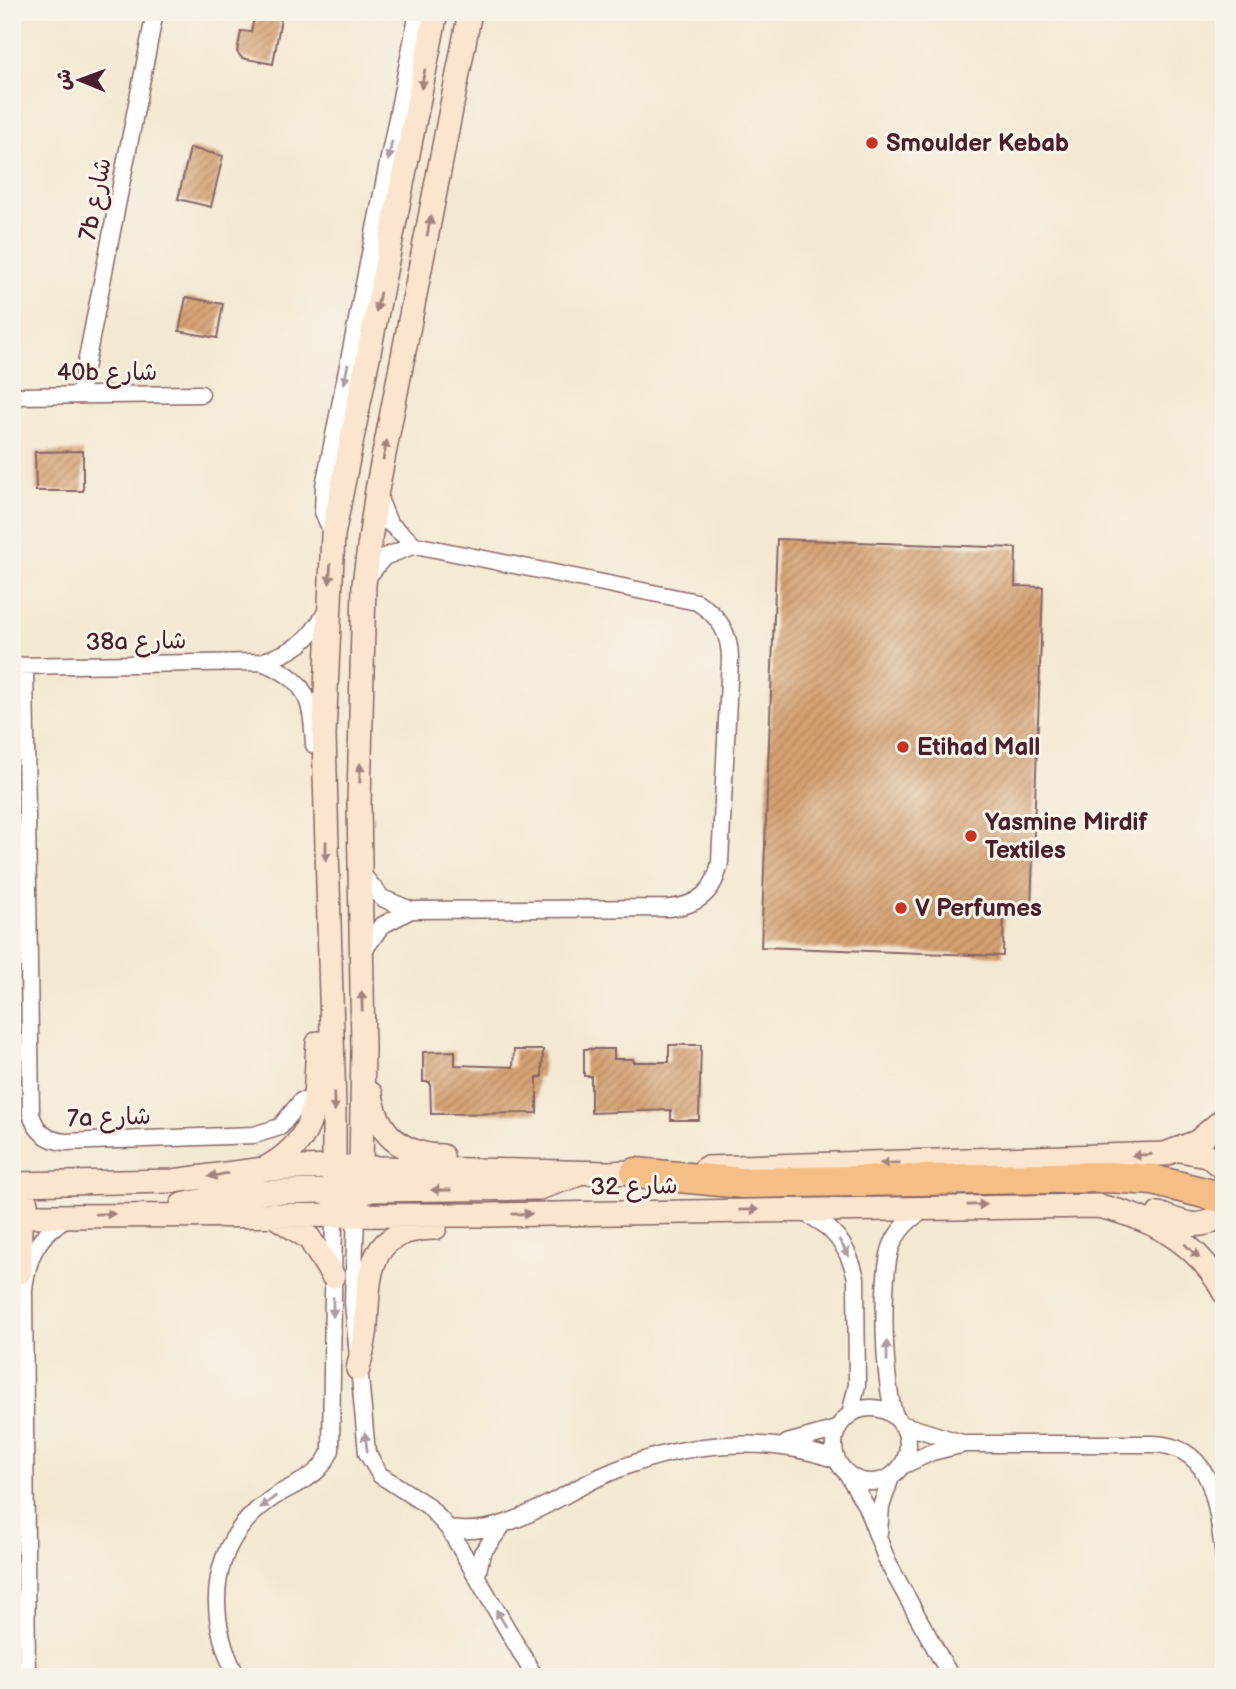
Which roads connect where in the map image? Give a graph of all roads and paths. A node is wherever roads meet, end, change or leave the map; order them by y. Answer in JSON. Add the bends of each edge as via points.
{"nodes":[{"id":1,"x":155,"y":12,"type":"edge"},
{"id":2,"x":418,"y":12,"type":"edge"},
{"id":3,"x":436,"y":12,"type":"edge"},
{"id":4,"x":470,"y":12,"type":"edge"},
{"id":5,"x":80,"y":394,"type":"junction"},
{"id":6,"x":201,"y":394,"type":"dead end"},
{"id":7,"x":12,"y":396,"type":"edge"},
{"id":8,"x":377,"y":490,"type":"junction"},
{"id":9,"x":333,"y":535,"type":"junction"},
{"id":10,"x":415,"y":545,"type":"junction"},
{"id":11,"x":364,"y":584,"type":"junction"},
{"id":12,"x":328,"y":607,"type":"junction"},
{"id":13,"x":261,"y":662,"type":"junction"},
{"id":14,"x":19,"y":666,"type":"edge"},
{"id":15,"x":326,"y":799,"type":"junction"},
{"id":16,"x":361,"y":873,"type":"junction"},
{"id":17,"x":411,"y":910,"type":"junction"},
{"id":18,"x":362,"y":954,"type":"junction"},
{"id":19,"x":329,"y":985,"type":"junction"},
{"id":20,"x":363,"y":1049,"type":"junction"},
{"id":21,"x":302,"y":1101,"type":"dead end"},
{"id":22,"x":1224,"y":1119,"type":"edge"},
{"id":23,"x":1180,"y":1150,"type":"junction"},
{"id":24,"x":361,"y":1167,"type":"junction"},
{"id":25,"x":264,"y":1169,"type":"junction"},
{"id":26,"x":1224,"y":1169,"type":"edge"},
{"id":27,"x":505,"y":1170,"type":"junction"},
{"id":28,"x":579,"y":1172,"type":"junction"},
{"id":29,"x":636,"y":1173,"type":"junction"},
{"id":30,"x":334,"y":1178,"type":"junction"},
{"id":31,"x":155,"y":1182,"type":"junction"},
{"id":32,"x":12,"y":1184,"type":"edge"},
{"id":33,"x":1224,"y":1198,"type":"edge"},
{"id":34,"x":936,"y":1206,"type":"junction"},
{"id":35,"x":1098,"y":1206,"type":"junction"},
{"id":36,"x":349,"y":1207,"type":"junction"},
{"id":37,"x":1224,"y":1207,"type":"edge"},
{"id":38,"x":792,"y":1209,"type":"junction"},
{"id":39,"x":141,"y":1213,"type":"junction"},
{"id":40,"x":270,"y":1214,"type":"junction"},
{"id":41,"x":70,"y":1215,"type":"junction"},
{"id":42,"x":488,"y":1215,"type":"junction"},
{"id":43,"x":16,"y":1216,"type":"edge"},
{"id":44,"x":19,"y":1272,"type":"edge"},
{"id":45,"x":333,"y":1276,"type":"junction"},
{"id":46,"x":1224,"y":1292,"type":"edge"},
{"id":47,"x":358,"y":1369,"type":"junction"},
{"id":48,"x":850,"y":1415,"type":"junction"},
{"id":49,"x":899,"y":1421,"type":"junction"},
{"id":50,"x":837,"y":1429,"type":"junction"},
{"id":51,"x":965,"y":1444,"type":"junction"},
{"id":52,"x":774,"y":1445,"type":"junction"},
{"id":53,"x":837,"y":1460,"type":"junction"},
{"id":54,"x":897,"y":1471,"type":"junction"},
{"id":55,"x":848,"y":1475,"type":"junction"},
{"id":56,"x":503,"y":1525,"type":"junction"},
{"id":57,"x":449,"y":1529,"type":"junction"},
{"id":58,"x":879,"y":1539,"type":"junction"},
{"id":59,"x":1224,"y":1556,"type":"edge"},
{"id":60,"x":477,"y":1576,"type":"junction"},
{"id":61,"x":27,"y":1677,"type":"edge"},
{"id":62,"x":237,"y":1677,"type":"edge"},
{"id":63,"x":534,"y":1677,"type":"edge"},
{"id":64,"x":951,"y":1677,"type":"edge"}],
"edges":[{"from":1,"to":5,"type":"street","name":"7b شارع"},
{"from":2,"to":9,"type":"street","one_way":true,"via":[[324,486],[323,512]]},
{"from":3,"to":9,"type":"street","one_way":true},
{"from":8,"to":4,"type":"street","one_way":true},
{"from":5,"to":6,"type":"street","name":"40b شارع"},
{"from":5,"to":7,"type":"street","name":"40b شارع"},
{"from":8,"to":10,"type":"street","via":[[389,523]]},
{"from":8,"to":11,"type":"street"},
{"from":9,"to":12,"type":"street","one_way":true},
{"from":10,"to":11,"type":"street","via":[[384,557]]},
{"from":10,"to":17,"type":"street","via":[[697,602],[720,622],[730,659],[720,862],[714,884],[699,899],[669,908]]},
{"from":16,"to":11,"type":"street","one_way":true},
{"from":12,"to":13,"type":"street","name":"38a شارع","via":[[314,632],[297,649]]},
{"from":12,"to":15,"type":"street"},
{"from":13,"to":14,"type":"street","name":"38a شارع"},
{"from":13,"to":15,"type":"street","via":[[285,672],[309,700],[316,763]]},
{"from":14,"to":21,"type":"street","name":"7a شارع","via":[[31,1114],[38,1131],[65,1142],[254,1135],[280,1127]]},
{"from":15,"to":19,"type":"street","one_way":true},
{"from":16,"to":17,"type":"street","via":[[382,898]]},
{"from":16,"to":18,"type":"street"},
{"from":17,"to":18,"type":"street","via":[[381,926]]},
{"from":20,"to":18,"type":"street","one_way":true},
{"from":19,"to":25,"type":"street","via":[[320,1023],[312,1118],[298,1143]]},
{"from":19,"to":30,"type":"street","one_way":true},
{"from":20,"to":24,"type":"street"},
{"from":20,"to":27,"type":"street","via":[[373,1110],[396,1143],[419,1154],[477,1157]]},
{"from":22,"to":23,"type":"street","name":"شارع 32"},
{"from":23,"to":26,"type":"street","via":[[1207,1155]]},
{"from":23,"to":29,"type":"street","name":"شارع 32","one_way":true,"via":[[1150,1155]]},
{"from":24,"to":27,"type":"street","name":"شارع 32"},
{"from":24,"to":30,"type":"street","via":[[349,1181]]},
{"from":24,"to":36,"type":"street"},
{"from":25,"to":30,"type":"street"},
{"from":25,"to":31,"type":"street","one_way":true},
{"from":27,"to":28,"type":"street","name":"شارع 32"},
{"from":28,"to":29,"type":"street","name":"شارع 32"},
{"from":28,"to":36,"type":"street","one_way":true,"via":[[540,1188]]},
{"from":29,"to":33,"type":"highway","via":[[715,1182],[1108,1177],[1153,1180]]},
{"from":30,"to":36,"type":"street"},
{"from":30,"to":39,"type":"street"},
{"from":31,"to":32,"type":"street"},
{"from":31,"to":43,"type":"street","via":[[121,1195],[38,1197]]},
{"from":34,"to":35,"type":"street","name":"شارع 32","one_way":true},
{"from":34,"to":38,"type":"street","name":"شارع 32"},
{"from":49,"to":34,"type":"street","one_way":true,"via":[[887,1386],[888,1261],[904,1226]]},
{"from":35,"to":37,"type":"street","via":[[1141,1208],[1192,1226],[1213,1220]]},
{"from":35,"to":46,"type":"street","name":"شارع 32","one_way":true,"via":[[1127,1212],[1179,1239],[1201,1259]]},
{"from":36,"to":40,"type":"street","name":"شارع 32"},
{"from":36,"to":42,"type":"street","name":"شارع 32"},
{"from":36,"to":45,"type":"street"},
{"from":36,"to":47,"type":"street"},
{"from":42,"to":38,"type":"street","name":"شارع 32","one_way":true},
{"from":38,"to":48,"type":"street","one_way":true,"via":[[835,1233],[852,1262],[857,1375]]},
{"from":39,"to":40,"type":"street","name":"شارع 32"},
{"from":41,"to":39,"type":"street","name":"شارع 32","one_way":true},
{"from":40,"to":45,"type":"street","via":[[309,1238]]},
{"from":41,"to":43,"type":"street","name":"شارع 32"},
{"from":41,"to":44,"type":"street","via":[[39,1239]]},
{"from":42,"to":47,"type":"street","via":[[460,1226],[413,1229],[380,1249],[368,1273],[365,1338]]},
{"from":43,"to":44,"type":"street"},
{"from":44,"to":61,"type":"street"},
{"from":45,"to":62,"type":"street","one_way":true,"via":[[331,1450],[317,1473],[252,1515],[236,1534],[218,1581],[218,1632]]},
{"from":57,"to":47,"type":"street","one_way":true,"via":[[428,1506],[390,1484],[372,1465]]},
{"from":48,"to":49,"type":"street","via":[[879,1409]]},
{"from":48,"to":50,"type":"street"},
{"from":49,"to":51,"type":"street"},
{"from":49,"to":54,"type":"street","via":[[908,1445]]},
{"from":50,"to":52,"type":"street"},
{"from":50,"to":53,"type":"street"},
{"from":51,"to":54,"type":"street","via":[[932,1452]]},
{"from":51,"to":59,"type":"street","via":[[1177,1447],[1206,1472]]},
{"from":52,"to":53,"type":"street"},
{"from":52,"to":56,"type":"street","via":[[716,1446],[648,1459]]},
{"from":53,"to":55,"type":"street"},
{"from":54,"to":55,"type":"street","via":[[865,1482]]},
{"from":54,"to":58,"type":"street","via":[[881,1507]]},
{"from":55,"to":58,"type":"street"},
{"from":56,"to":57,"type":"street","via":[[471,1531]]},
{"from":56,"to":60,"type":"street","via":[[482,1553]]},
{"from":57,"to":60,"type":"street"},
{"from":58,"to":64,"type":"street","via":[[893,1574]]},
{"from":63,"to":60,"type":"street","one_way":true}]}
